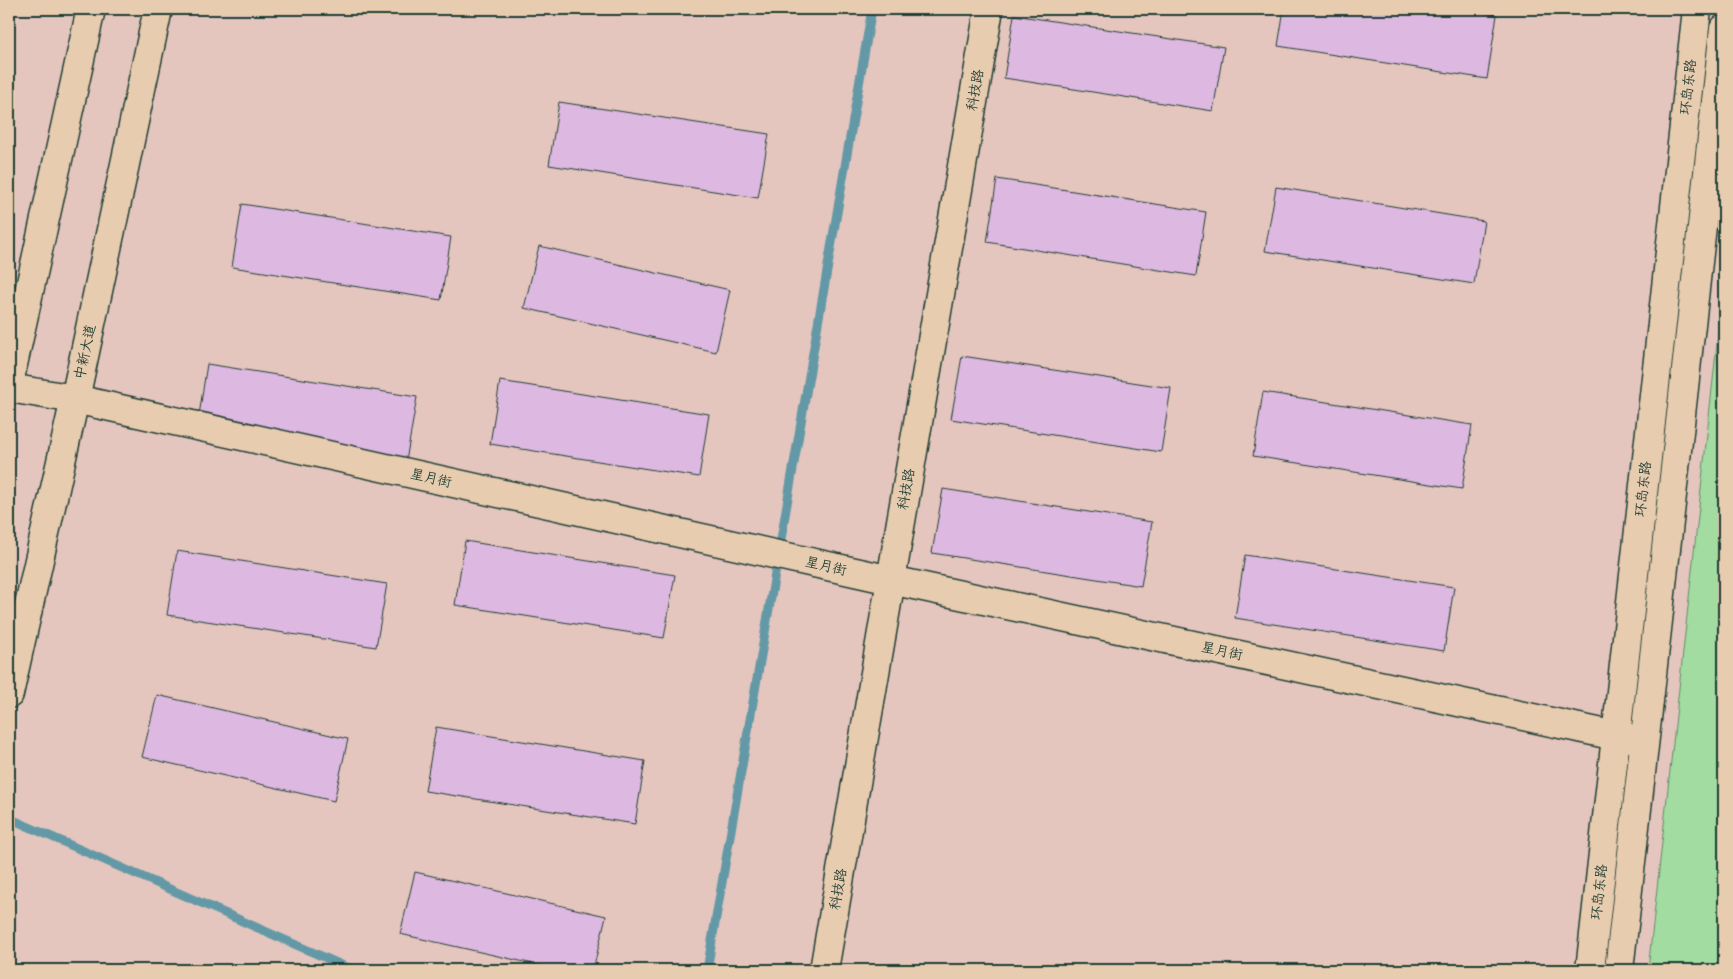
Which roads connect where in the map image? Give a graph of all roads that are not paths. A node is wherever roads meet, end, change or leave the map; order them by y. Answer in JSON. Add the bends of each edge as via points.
{"nodes":[{"id":1,"x":91,"y":9,"type":"edge"},
{"id":2,"x":158,"y":9,"type":"edge"},
{"id":3,"x":989,"y":9,"type":"edge"},
{"id":4,"x":1697,"y":9,"type":"edge"},
{"id":5,"x":1724,"y":29,"type":"edge"},
{"id":6,"x":9,"y":384,"type":"edge"},
{"id":7,"x":9,"y":388,"type":"edge"},
{"id":8,"x":75,"y":399,"type":"junction"},
{"id":9,"x":891,"y":580,"type":"junction"},
{"id":10,"x":9,"y":694,"type":"edge"},
{"id":11,"x":1616,"y":736,"type":"junction"},
{"id":12,"x":1644,"y":740,"type":"junction"},
{"id":13,"x":824,"y":970,"type":"edge"},
{"id":14,"x":1590,"y":970,"type":"edge"},
{"id":15,"x":1618,"y":970,"type":"edge"}],
"edges":[{"from":1,"to":6,"type":"street"},
{"from":2,"to":8,"type":"street","name":"中新大道"},
{"from":3,"to":9,"type":"street","name":"科技路"},
{"from":4,"to":11,"type":"street","name":"环岛东路"},
{"from":5,"to":12,"type":"street","name":"环岛东路"},
{"from":7,"to":8,"type":"street","name":"星月街"},
{"from":8,"to":9,"type":"street","name":"星月街"},
{"from":8,"to":10,"type":"street","name":"中新大道"},
{"from":9,"to":11,"type":"street","name":"星月街"},
{"from":9,"to":13,"type":"street","name":"科技路"},
{"from":11,"to":12,"type":"street","name":"星月街"},
{"from":11,"to":14,"type":"street","name":"环岛东路"},
{"from":12,"to":15,"type":"street","name":"环岛东路"}]}
